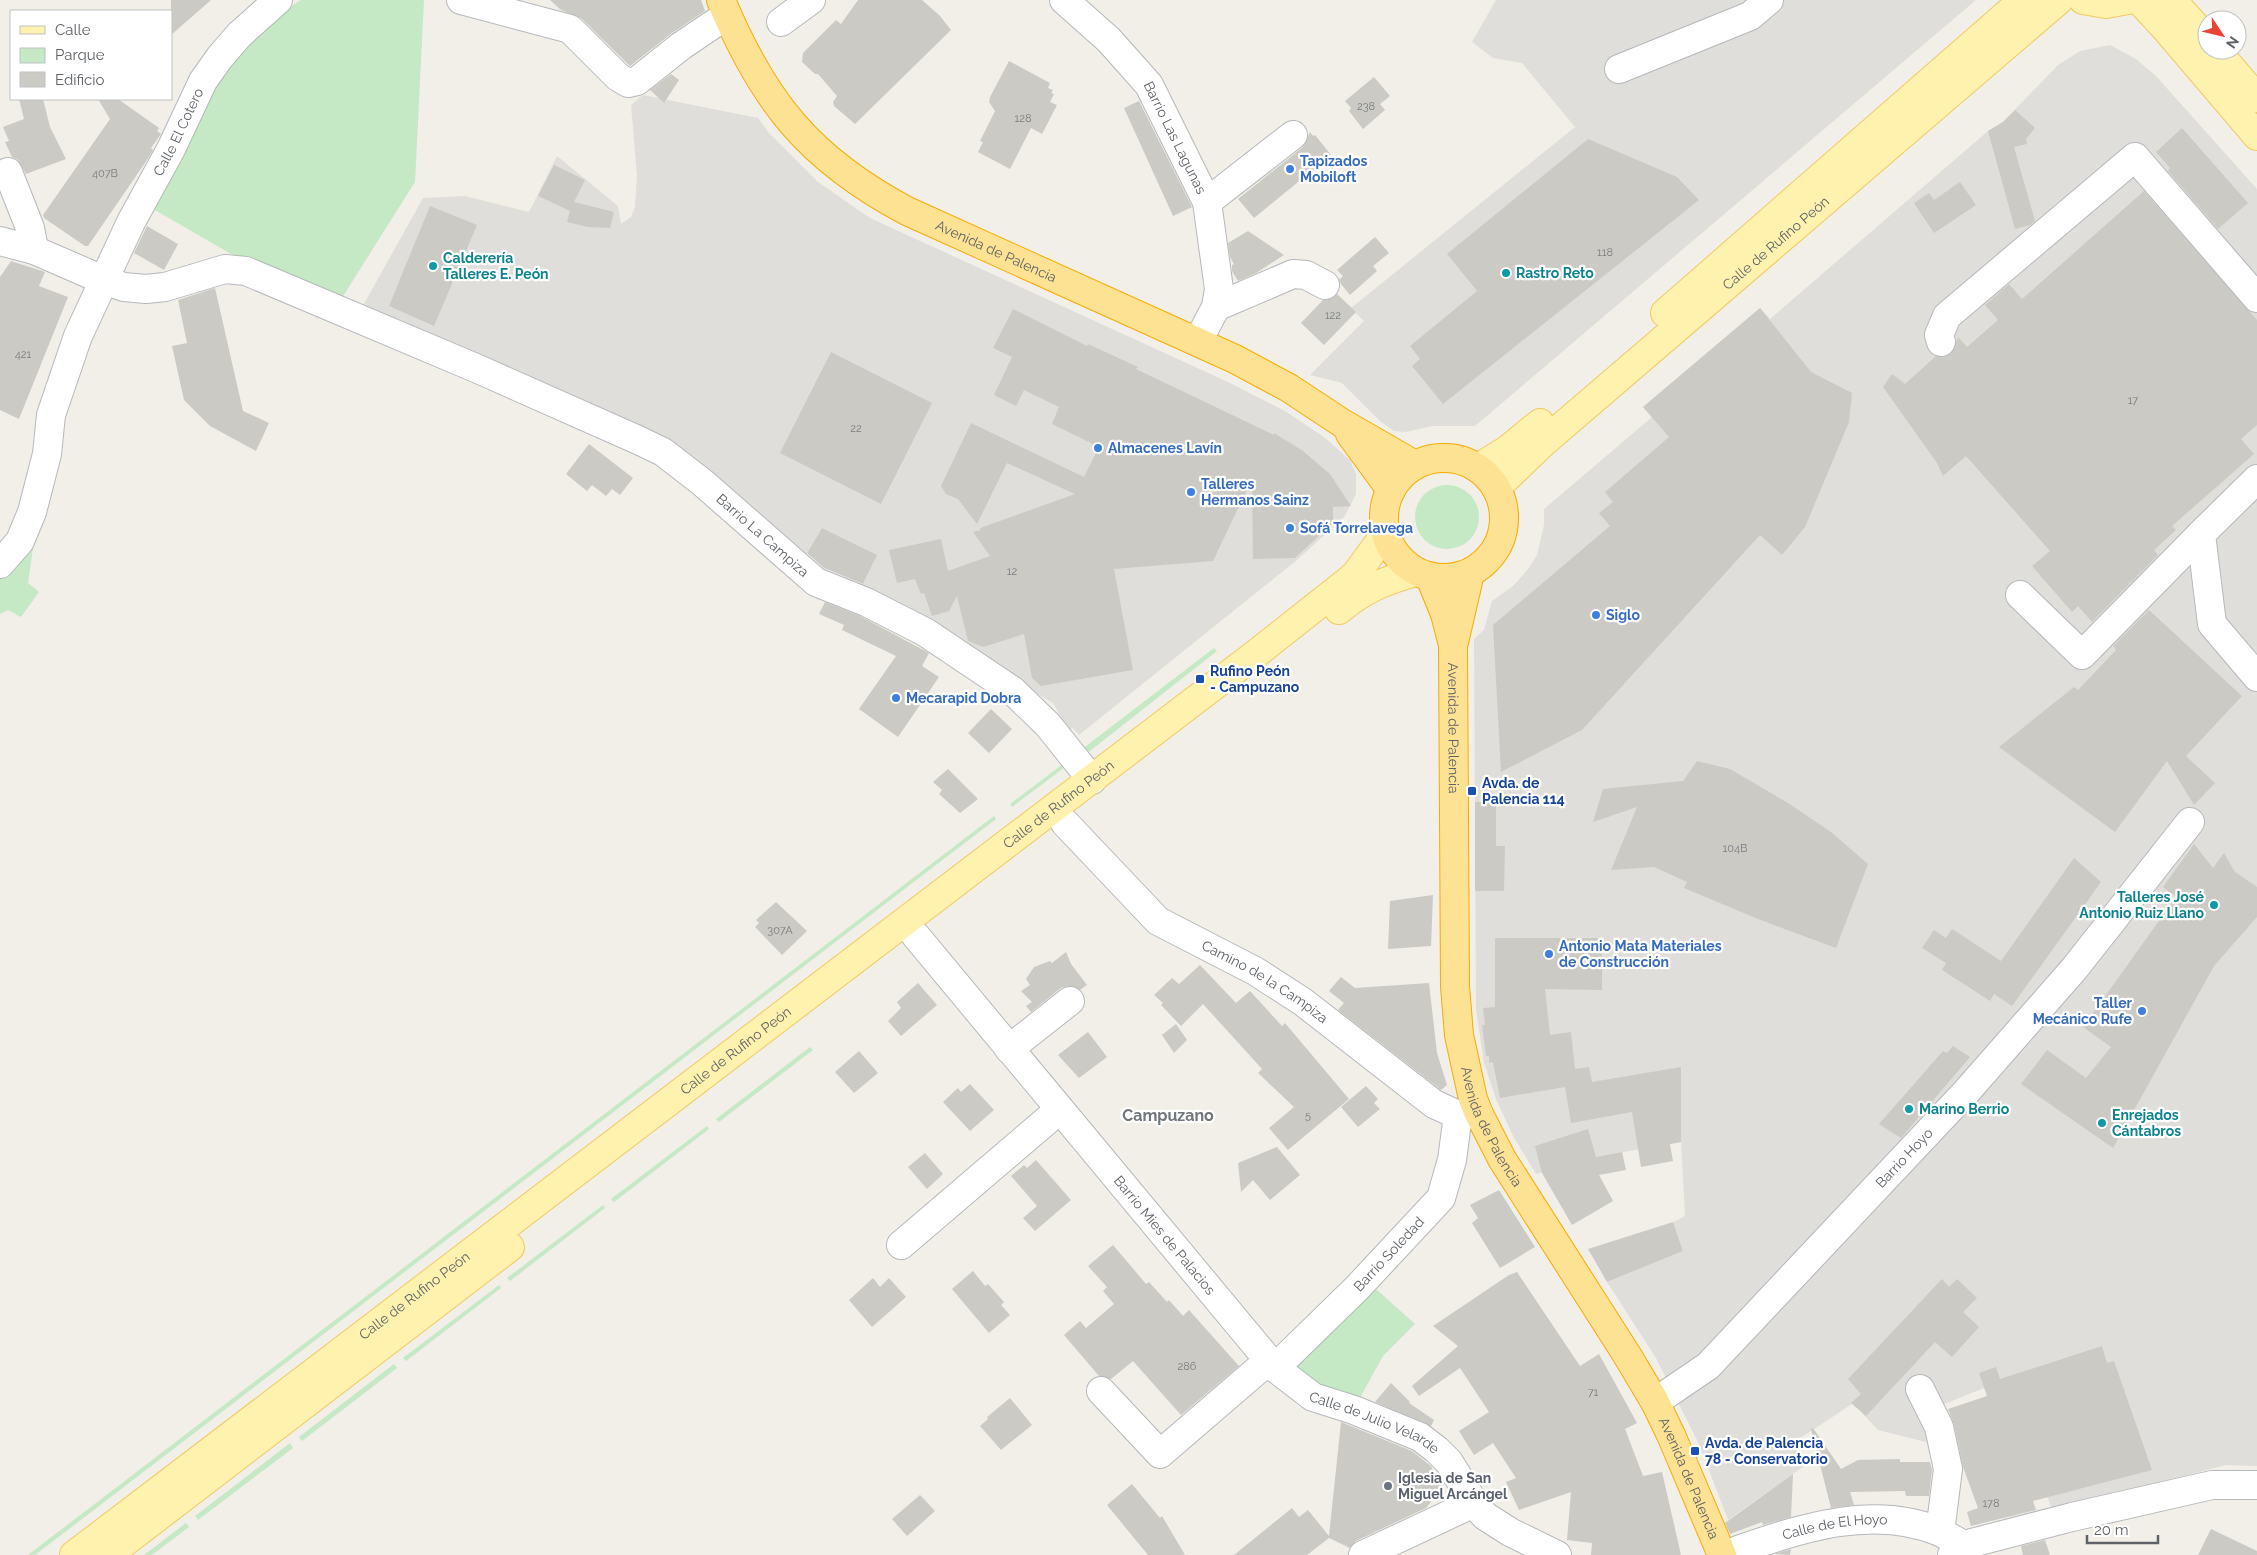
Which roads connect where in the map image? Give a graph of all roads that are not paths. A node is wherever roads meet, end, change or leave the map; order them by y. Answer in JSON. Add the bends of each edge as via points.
{"nodes":[{"id":1,"x":278,"y":0,"type":"edge"},
{"id":2,"x":461,"y":0,"type":"edge"},
{"id":3,"x":810,"y":0,"type":"edge"},
{"id":4,"x":1064,"y":0,"type":"edge"},
{"id":5,"x":1768,"y":0,"type":"edge"},
{"id":6,"x":2023,"y":0,"type":"edge"},
{"id":7,"x":2059,"y":0,"type":"edge"},
{"id":8,"x":2083,"y":0,"type":"edge"},
{"id":9,"x":2128,"y":0,"type":"edge"},
{"id":10,"x":2139,"y":0,"type":"edge"},
{"id":11,"x":2172,"y":0,"type":"edge"},
{"id":12,"x":724,"y":8,"type":"edge"},
{"id":13,"x":781,"y":22,"type":"dead end"},
{"id":14,"x":2197,"y":29,"type":"edge"},
{"id":15,"x":2225,"y":60,"type":"edge"},
{"id":16,"x":1618,"y":70,"type":"dead end"},
{"id":17,"x":2257,"y":98,"type":"edge"},
{"id":18,"x":1293,"y":135,"type":"dead end"},
{"id":19,"x":2257,"y":136,"type":"edge"},
{"id":20,"x":8,"y":172,"type":"dead end"},
{"id":21,"x":1207,"y":202,"type":"junction"},
{"id":22,"x":0,"y":241,"type":"edge"},
{"id":23,"x":34,"y":250,"type":"junction"},
{"id":24,"x":103,"y":280,"type":"junction"},
{"id":25,"x":1325,"y":285,"type":"dead end"},
{"id":26,"x":2257,"y":298,"type":"edge"},
{"id":27,"x":1216,"y":307,"type":"junction"},
{"id":28,"x":1198,"y":341,"type":"junction"},
{"id":29,"x":1941,"y":342,"type":"dead end"},
{"id":30,"x":1342,"y":423,"type":"junction"},
{"id":31,"x":1415,"y":465,"type":"junction"},
{"id":32,"x":1478,"y":468,"type":"junction"},
{"id":33,"x":2257,"y":479,"type":"edge"},
{"id":34,"x":1496,"y":488,"type":"junction"},
{"id":35,"x":1390,"y":490,"type":"junction"},
{"id":36,"x":1385,"y":534,"type":"junction"},
{"id":37,"x":2201,"y":534,"type":"junction"},
{"id":38,"x":0,"y":564,"type":"edge"},
{"id":39,"x":1470,"y":573,"type":"junction"},
{"id":40,"x":1423,"y":575,"type":"junction"},
{"id":41,"x":2020,"y":595,"type":"dead end"},
{"id":42,"x":1453,"y":645,"type":"junction"},
{"id":43,"x":2257,"y":677,"type":"edge"},
{"id":44,"x":1092,"y":780,"type":"junction"},
{"id":45,"x":2190,"y":822,"type":"dead end"},
{"id":46,"x":1065,"y":823,"type":"junction"},
{"id":47,"x":916,"y":936,"type":"junction"},
{"id":48,"x":1070,"y":1001,"type":"dead end"},
{"id":49,"x":1009,"y":1049,"type":"junction"},
{"id":50,"x":1059,"y":1110,"type":"junction"},
{"id":51,"x":1469,"y":1115,"type":"junction"},
{"id":52,"x":901,"y":1245,"type":"dead end"},
{"id":53,"x":1271,"y":1364,"type":"junction"},
{"id":54,"x":1920,"y":1389,"type":"dead end"},
{"id":55,"x":1101,"y":1391,"type":"dead end"},
{"id":56,"x":1655,"y":1402,"type":"junction"},
{"id":57,"x":2257,"y":1485,"type":"edge"},
{"id":58,"x":1474,"y":1503,"type":"junction"},
{"id":59,"x":1952,"y":1544,"type":"edge"},
{"id":60,"x":1521,"y":1548,"type":"edge"},
{"id":61,"x":74,"y":1555,"type":"edge"},
{"id":62,"x":108,"y":1555,"type":"edge"},
{"id":63,"x":1363,"y":1555,"type":"edge"},
{"id":64,"x":1557,"y":1555,"type":"edge"},
{"id":65,"x":1722,"y":1555,"type":"edge"},
{"id":66,"x":1732,"y":1555,"type":"edge"}],
"edges":[{"from":1,"to":24,"type":"street","name":"Calle El Cotero","via":[[239,34],[204,81]]},
{"from":2,"to":12,"type":"street","via":[[570,29],[628,83],[637,81]]},
{"from":3,"to":13,"type":"street"},
{"from":4,"to":21,"type":"street","name":"Barrio Las Lagunas","via":[[1109,40],[1149,85]]},
{"from":5,"to":16,"type":"street","via":[[1750,16]]},
{"from":6,"to":32,"type":"main road","name":"Calle de Rufino Peón","via":[[1534,429]]},
{"from":7,"to":34,"type":"main road","name":"Calle de Rufino Peón","via":[[1545,440]]},
{"from":8,"to":9,"type":"main road","via":[[2106,4]]},
{"from":10,"to":19,"type":"main road"},
{"from":11,"to":14,"type":"main road"},
{"from":12,"to":28,"type":"highway","name":"Avenida de Palencia","via":[[750,63],[774,100],[811,145],[840,170],[907,211]]},
{"from":15,"to":17,"type":"main road"},
{"from":18,"to":21,"type":"street"},
{"from":20,"to":23,"type":"street","via":[[30,228]]},
{"from":21,"to":27,"type":"street","name":"Barrio Las Lagunas","via":[[1219,288]]},
{"from":22,"to":23,"type":"street"},
{"from":23,"to":24,"type":"street"},
{"from":24,"to":38,"type":"street","name":"Calle El Cotero","via":[[78,336],[50,415],[46,454],[32,512],[20,541]]},
{"from":24,"to":44,"type":"street","name":"Barrio La Campiza","via":[[124,287],[146,289],[165,287],[225,269],[246,271],[403,336],[663,452],[816,582],[866,602],[925,632],[1013,691],[1048,725]]},
{"from":25,"to":27,"type":"street","via":[[1306,275],[1293,274]]},
{"from":26,"to":29,"type":"street","via":[[2135,157],[1947,316],[1939,336]]},
{"from":27,"to":28,"type":"street","name":"Barrio Las Lagunas"},
{"from":28,"to":30,"type":"highway","name":"Avenida de Palencia","via":[[1272,377]]},
{"from":30,"to":31,"type":"highway","name":"Avenida de Palencia"},
{"from":30,"to":35,"type":"highway","name":"Avenida de Palencia"},
{"from":31,"to":32,"type":"highway","via":[[1447,458]]},
{"from":31,"to":35,"type":"highway"},
{"from":32,"to":34,"type":"highway"},
{"from":33,"to":37,"type":"street"},
{"from":34,"to":39,"type":"highway","via":[[1504,506],[1504,526],[1498,545],[1487,561]]},
{"from":35,"to":36,"type":"highway","via":[[1383,519]]},
{"from":36,"to":40,"type":"highway","via":[[1397,556]]},
{"from":36,"to":44,"type":"main road","name":"Calle de Rufino Peón","via":[[1348,581]]},
{"from":37,"to":41,"type":"street","via":[[2082,655]]},
{"from":37,"to":43,"type":"street","via":[[2212,624]]},
{"from":39,"to":40,"type":"highway","via":[[1451,579]]},
{"from":39,"to":42,"type":"highway","name":"Avenida de Palencia"},
{"from":40,"to":42,"type":"highway","name":"Avenida de Palencia","via":[[1445,614]]},
{"from":40,"to":46,"type":"main road","name":"Calle de Rufino Peón","via":[[1388,580],[1358,593]]},
{"from":42,"to":51,"type":"highway","name":"Avenida de Palencia","via":[[1455,986],[1459,1035],[1473,1099]]},
{"from":44,"to":61,"type":"main road","name":"Calle de Rufino Peón"},
{"from":45,"to":56,"type":"street","name":"Barrio Hoyo","via":[[2074,968],[1967,1091],[1708,1366]]},
{"from":46,"to":47,"type":"main road","name":"Calle de Rufino Peón"},
{"from":46,"to":51,"type":"street","name":"Camino de la Campiza","via":[[1158,922],[1255,971],[1303,1002],[1434,1104]]},
{"from":47,"to":49,"type":"street","name":"Barrio Mies de Palacios"},
{"from":47,"to":62,"type":"main road","name":"Calle de Rufino Peón"},
{"from":48,"to":49,"type":"street"},
{"from":49,"to":50,"type":"street","name":"Barrio Mies de Palacios"},
{"from":50,"to":52,"type":"street"},
{"from":50,"to":53,"type":"street","name":"Barrio Mies de Palacios"},
{"from":51,"to":53,"type":"street","name":"Barrio Soledad","via":[[1441,1198],[1357,1288]]},
{"from":51,"to":56,"type":"highway","name":"Avenida de Palencia","via":[[1502,1159]]},
{"from":53,"to":55,"type":"street","via":[[1160,1454]]},
{"from":53,"to":58,"type":"street","name":"Calle de Julio Velarde","via":[[1313,1397],[1420,1437],[1449,1462]]},
{"from":54,"to":59,"type":"street","via":[[1939,1427],[1948,1469]]},
{"from":56,"to":65,"type":"highway","name":"Avenida de Palencia"},
{"from":57,"to":59,"type":"street","via":[[2212,1485]]},
{"from":58,"to":60,"type":"street","name":"Calle de Julio Velarde"},
{"from":58,"to":63,"type":"street"},
{"from":59,"to":66,"type":"street","name":"Calle de El Hoyo","via":[[1910,1523],[1874,1518],[1810,1527],[1744,1548]]},
{"from":60,"to":64,"type":"street","name":"Calle de Julio Velarde"}]}
